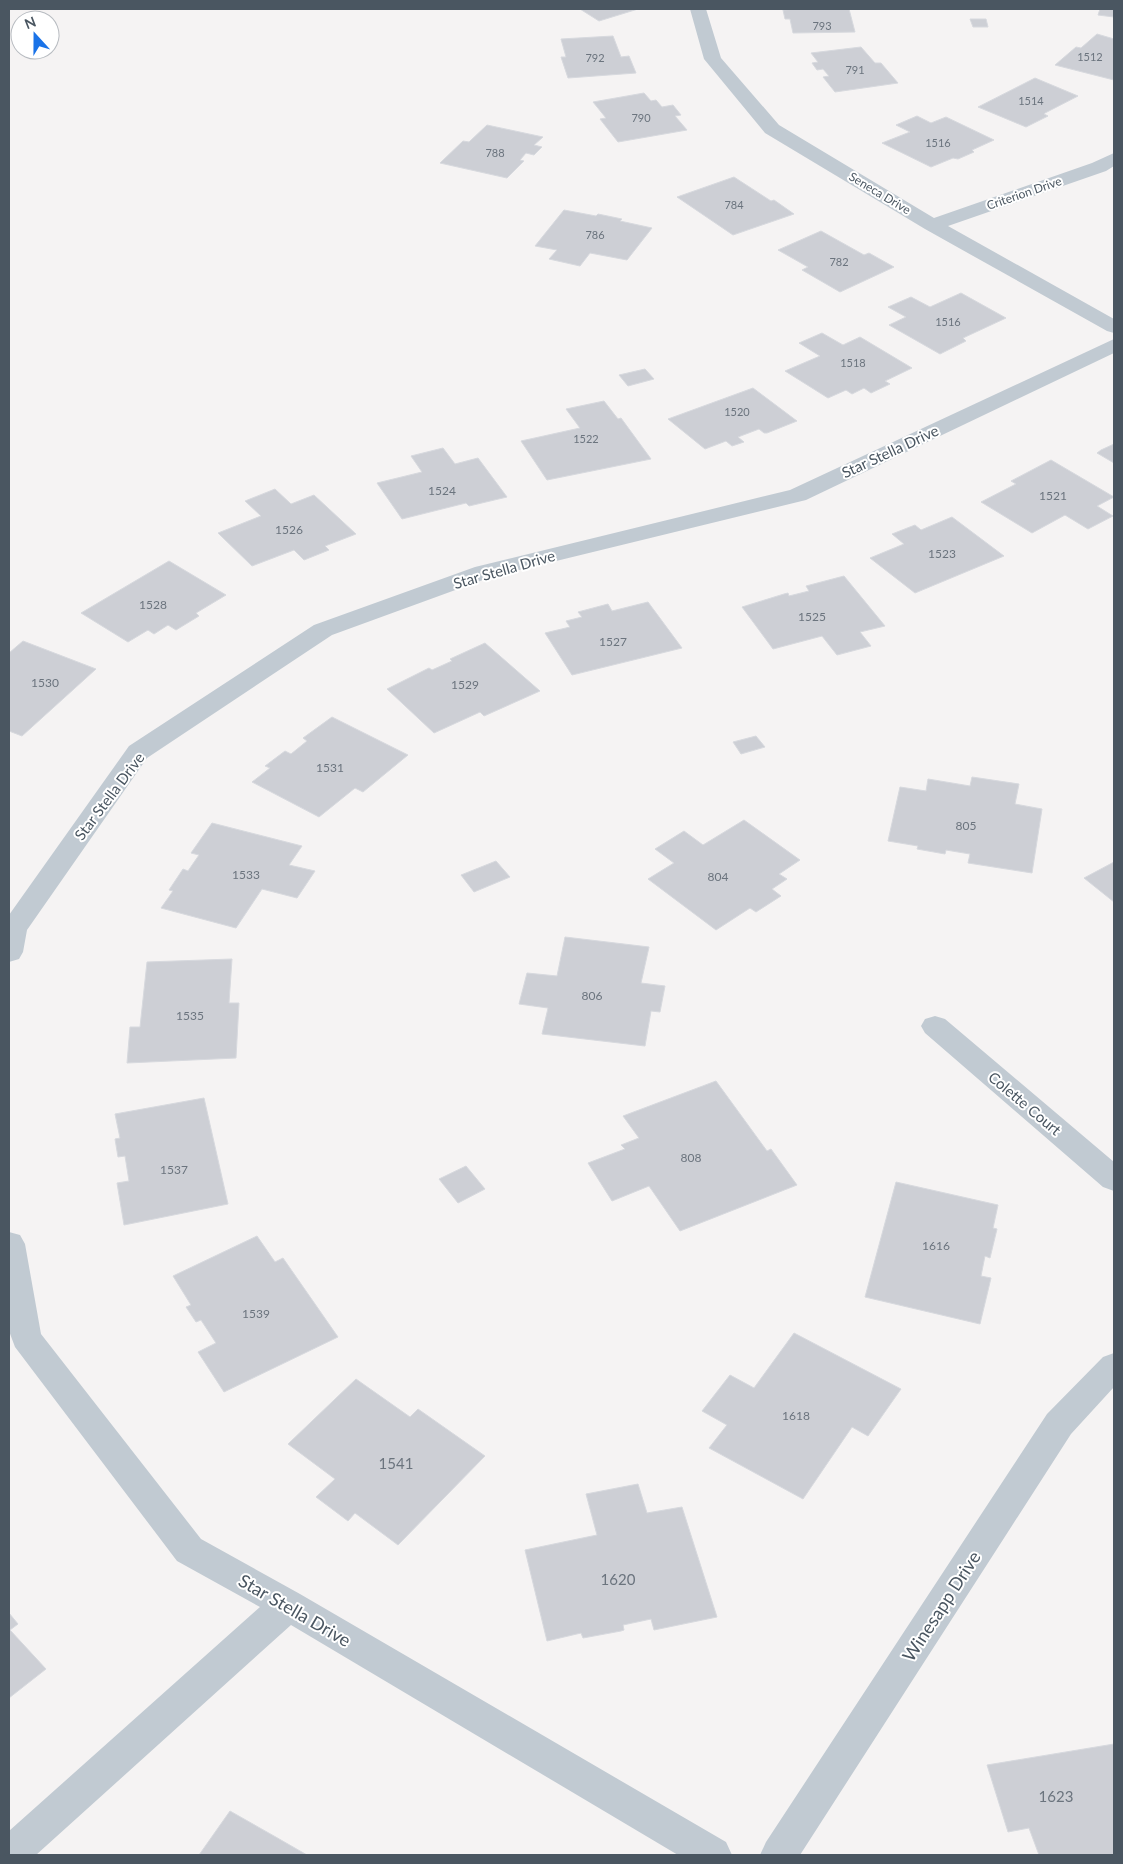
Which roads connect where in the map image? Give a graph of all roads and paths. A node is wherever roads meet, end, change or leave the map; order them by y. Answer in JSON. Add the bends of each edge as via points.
{"nodes":[{"id":1,"x":698,"y":9,"type":"edge"},
{"id":2,"x":1114,"y":159,"type":"edge"},
{"id":3,"x":932,"y":225,"type":"junction"},
{"id":4,"x":1114,"y":327,"type":"edge"},
{"id":5,"x":1114,"y":345,"type":"edge"},
{"id":6,"x":9,"y":952,"type":"edge"},
{"id":7,"x":935,"y":1026,"type":"dead end"},
{"id":8,"x":1114,"y":1179,"type":"edge"},
{"id":9,"x":9,"y":1244,"type":"edge"},
{"id":10,"x":1114,"y":1366,"type":"edge"},
{"id":11,"x":288,"y":1605,"type":"junction"},
{"id":12,"x":9,"y":1855,"type":"edge"},
{"id":13,"x":713,"y":1855,"type":"edge"},
{"id":14,"x":779,"y":1855,"type":"edge"}],
"edges":[{"from":1,"to":3,"type":"street","name":"Seneca Drive","via":[[713,58],[772,129]]},
{"from":2,"to":3,"type":"street","name":"Criterion Drive"},
{"from":3,"to":4,"type":"street","name":"Seneca Drive"},
{"from":5,"to":6,"type":"street","name":"Star Stella Drive","via":[[798,495],[483,572],[323,630],[138,752],[13,929]]},
{"from":7,"to":8,"type":"street","name":"Colette Court"},
{"from":9,"to":11,"type":"street","name":"Star Stella Drive","via":[[26,1338],[189,1550]]},
{"from":10,"to":14,"type":"street","name":"Winesapp Drive","via":[[1058,1424]]},
{"from":11,"to":12,"type":"street"},
{"from":11,"to":13,"type":"street","name":"Star Stella Drive"}]}
